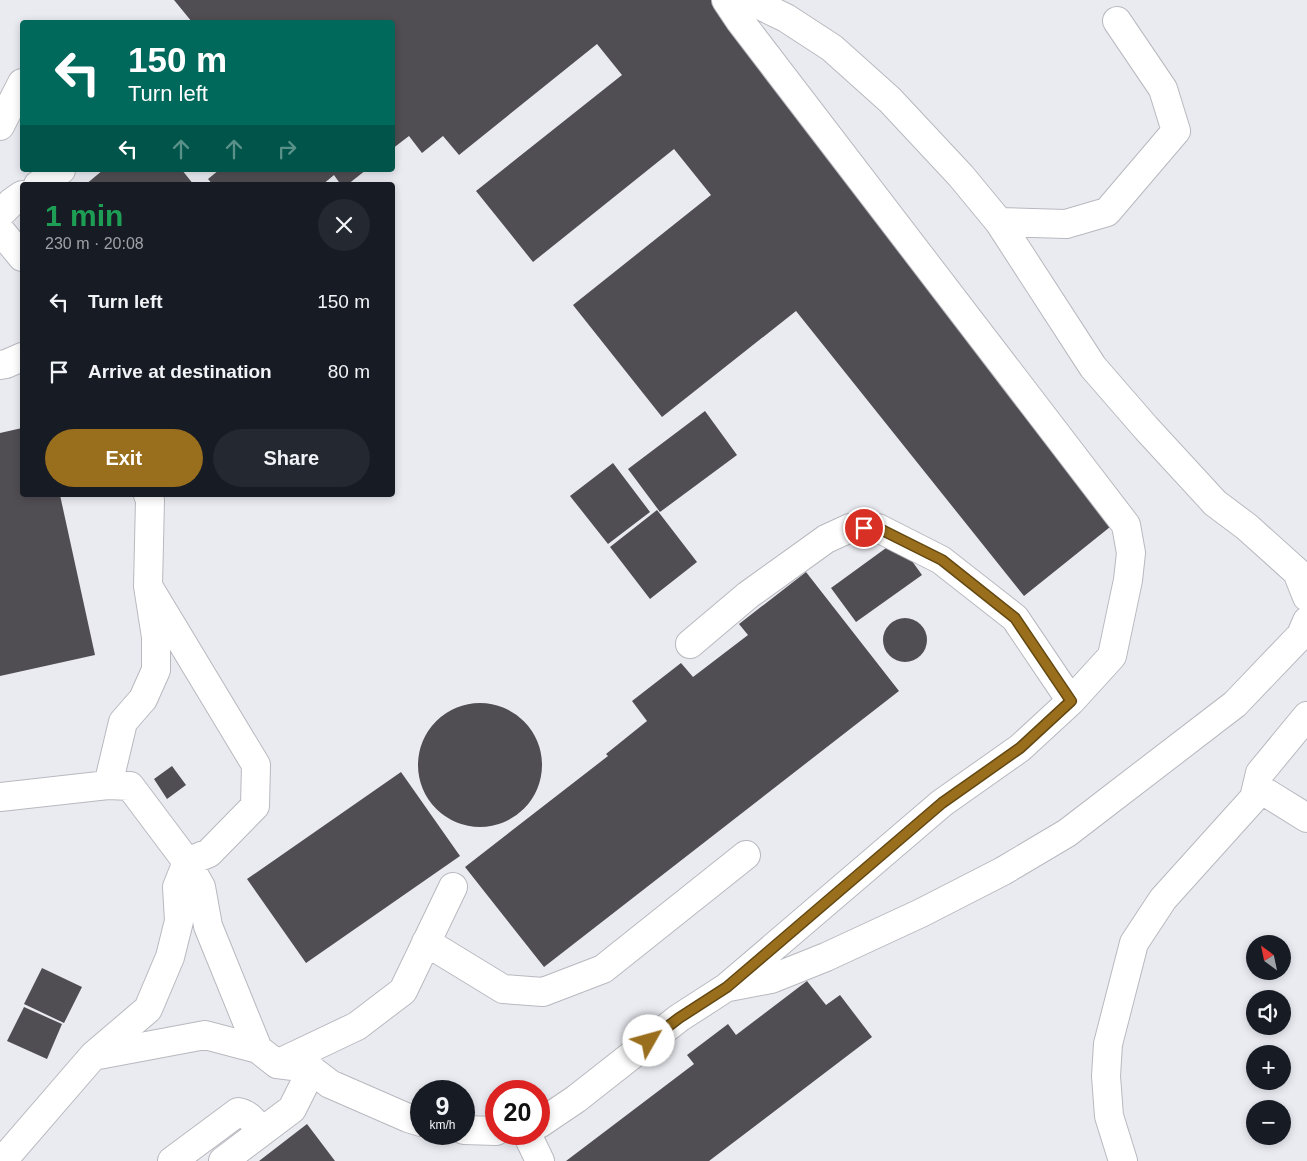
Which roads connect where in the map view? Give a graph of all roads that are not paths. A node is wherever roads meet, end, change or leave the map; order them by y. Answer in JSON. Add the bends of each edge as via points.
{"nodes":[{"id":1,"x":726,"y":0,"type":"edge"},
{"id":2,"x":749,"y":0,"type":"edge"},
{"id":3,"x":1118,"y":21,"type":"dead end"},
{"id":4,"x":20,"y":87,"type":"edge"},
{"id":5,"x":0,"y":126,"type":"edge"},
{"id":6,"x":58,"y":172,"type":"edge"},
{"id":7,"x":43,"y":182,"type":"edge"},
{"id":8,"x":20,"y":196,"type":"edge"},
{"id":9,"x":0,"y":214,"type":"edge"},
{"id":10,"x":999,"y":222,"type":"junction"},
{"id":11,"x":0,"y":230,"type":"edge"},
{"id":12,"x":20,"y":254,"type":"edge"},
{"id":13,"x":20,"y":358,"type":"edge"},
{"id":14,"x":0,"y":365,"type":"edge"},
{"id":15,"x":149,"y":497,"type":"edge"},
{"id":16,"x":148,"y":586,"type":"junction"},
{"id":17,"x":1307,"y":597,"type":"edge"},
{"id":18,"x":1307,"y":622,"type":"edge"},
{"id":19,"x":690,"y":644,"type":"dead end"},
{"id":20,"x":1071,"y":701,"type":"junction"},
{"id":21,"x":1307,"y":716,"type":"edge"},
{"id":22,"x":108,"y":785,"type":"junction"},
{"id":23,"x":1258,"y":787,"type":"junction"},
{"id":24,"x":0,"y":797,"type":"edge"},
{"id":25,"x":1307,"y":818,"type":"edge"},
{"id":26,"x":746,"y":856,"type":"dead end"},
{"id":27,"x":187,"y":862,"type":"junction"},
{"id":28,"x":453,"y":887,"type":"dead end"},
{"id":29,"x":426,"y":942,"type":"junction"},
{"id":30,"x":727,"y":987,"type":"junction"},
{"id":31,"x":93,"y":1056,"type":"junction"},
{"id":32,"x":268,"y":1056,"type":"junction"},
{"id":33,"x":309,"y":1068,"type":"junction"},
{"id":34,"x":550,"y":1117,"type":"edge"},
{"id":35,"x":410,"y":1119,"type":"edge"},
{"id":36,"x":261,"y":1131,"type":"junction"},
{"id":37,"x":532,"y":1145,"type":"edge"},
{"id":38,"x":5,"y":1161,"type":"edge"},
{"id":39,"x":172,"y":1161,"type":"edge"},
{"id":40,"x":223,"y":1161,"type":"edge"},
{"id":41,"x":540,"y":1161,"type":"edge"},
{"id":42,"x":1123,"y":1161,"type":"edge"}],
"edges":[{"from":1,"to":20,"type":"street","via":[[1126,525],[1131,553],[1112,656]]},
{"from":2,"to":10,"type":"street","via":[[786,18],[832,48],[890,100]]},
{"from":3,"to":10,"type":"street","via":[[1163,89],[1176,131],[1106,212],[1066,224]]},
{"from":4,"to":5,"type":"street"},
{"from":6,"to":7,"type":"street"},
{"from":8,"to":9,"type":"street"},
{"from":10,"to":17,"type":"street","via":[[1093,367],[1215,503],[1254,532],[1297,572]]},
{"from":11,"to":12,"type":"street"},
{"from":13,"to":14,"type":"street"},
{"from":15,"to":16,"type":"street"},
{"from":16,"to":22,"type":"street","via":[[156,637],[156,670],[143,699],[123,722]]},
{"from":16,"to":27,"type":"street","via":[[256,766],[256,806],[208,853]]},
{"from":18,"to":30,"type":"street","via":[[1301,635],[1235,704],[1067,833],[938,905],[826,957],[771,979]]},
{"from":19,"to":20,"type":"street","via":[[748,595],[826,539],[850,528],[878,528],[942,560],[1015,618]]},
{"from":20,"to":30,"type":"street","via":[[1020,748],[942,803]]},
{"from":21,"to":23,"type":"street","via":[[1260,772]]},
{"from":22,"to":24,"type":"street"},
{"from":22,"to":27,"type":"street","via":[[130,786]]},
{"from":23,"to":25,"type":"street"},
{"from":23,"to":42,"type":"street","via":[[1254,798],[1163,899],[1134,943],[1108,1044],[1106,1076],[1109,1116]]},
{"from":26,"to":29,"type":"street","via":[[603,969],[544,992],[503,989]]},
{"from":27,"to":31,"type":"street","via":[[177,887],[179,920],[170,957],[148,1008]]},
{"from":27,"to":32,"type":"street","via":[[201,886],[208,926]]},
{"from":28,"to":29,"type":"street"},
{"from":29,"to":32,"type":"street","via":[[402,991],[357,1026]]},
{"from":30,"to":34,"type":"street","via":[[679,1018]]},
{"from":31,"to":32,"type":"street","via":[[205,1035]]},
{"from":31,"to":38,"type":"street"},
{"from":32,"to":33,"type":"street"},
{"from":33,"to":35,"type":"street","via":[[330,1084]]},
{"from":33,"to":36,"type":"street","via":[[292,1109]]},
{"from":36,"to":39,"type":"street","via":[[250,1117],[238,1112]]},
{"from":36,"to":40,"type":"street"},
{"from":37,"to":41,"type":"street"}]}
